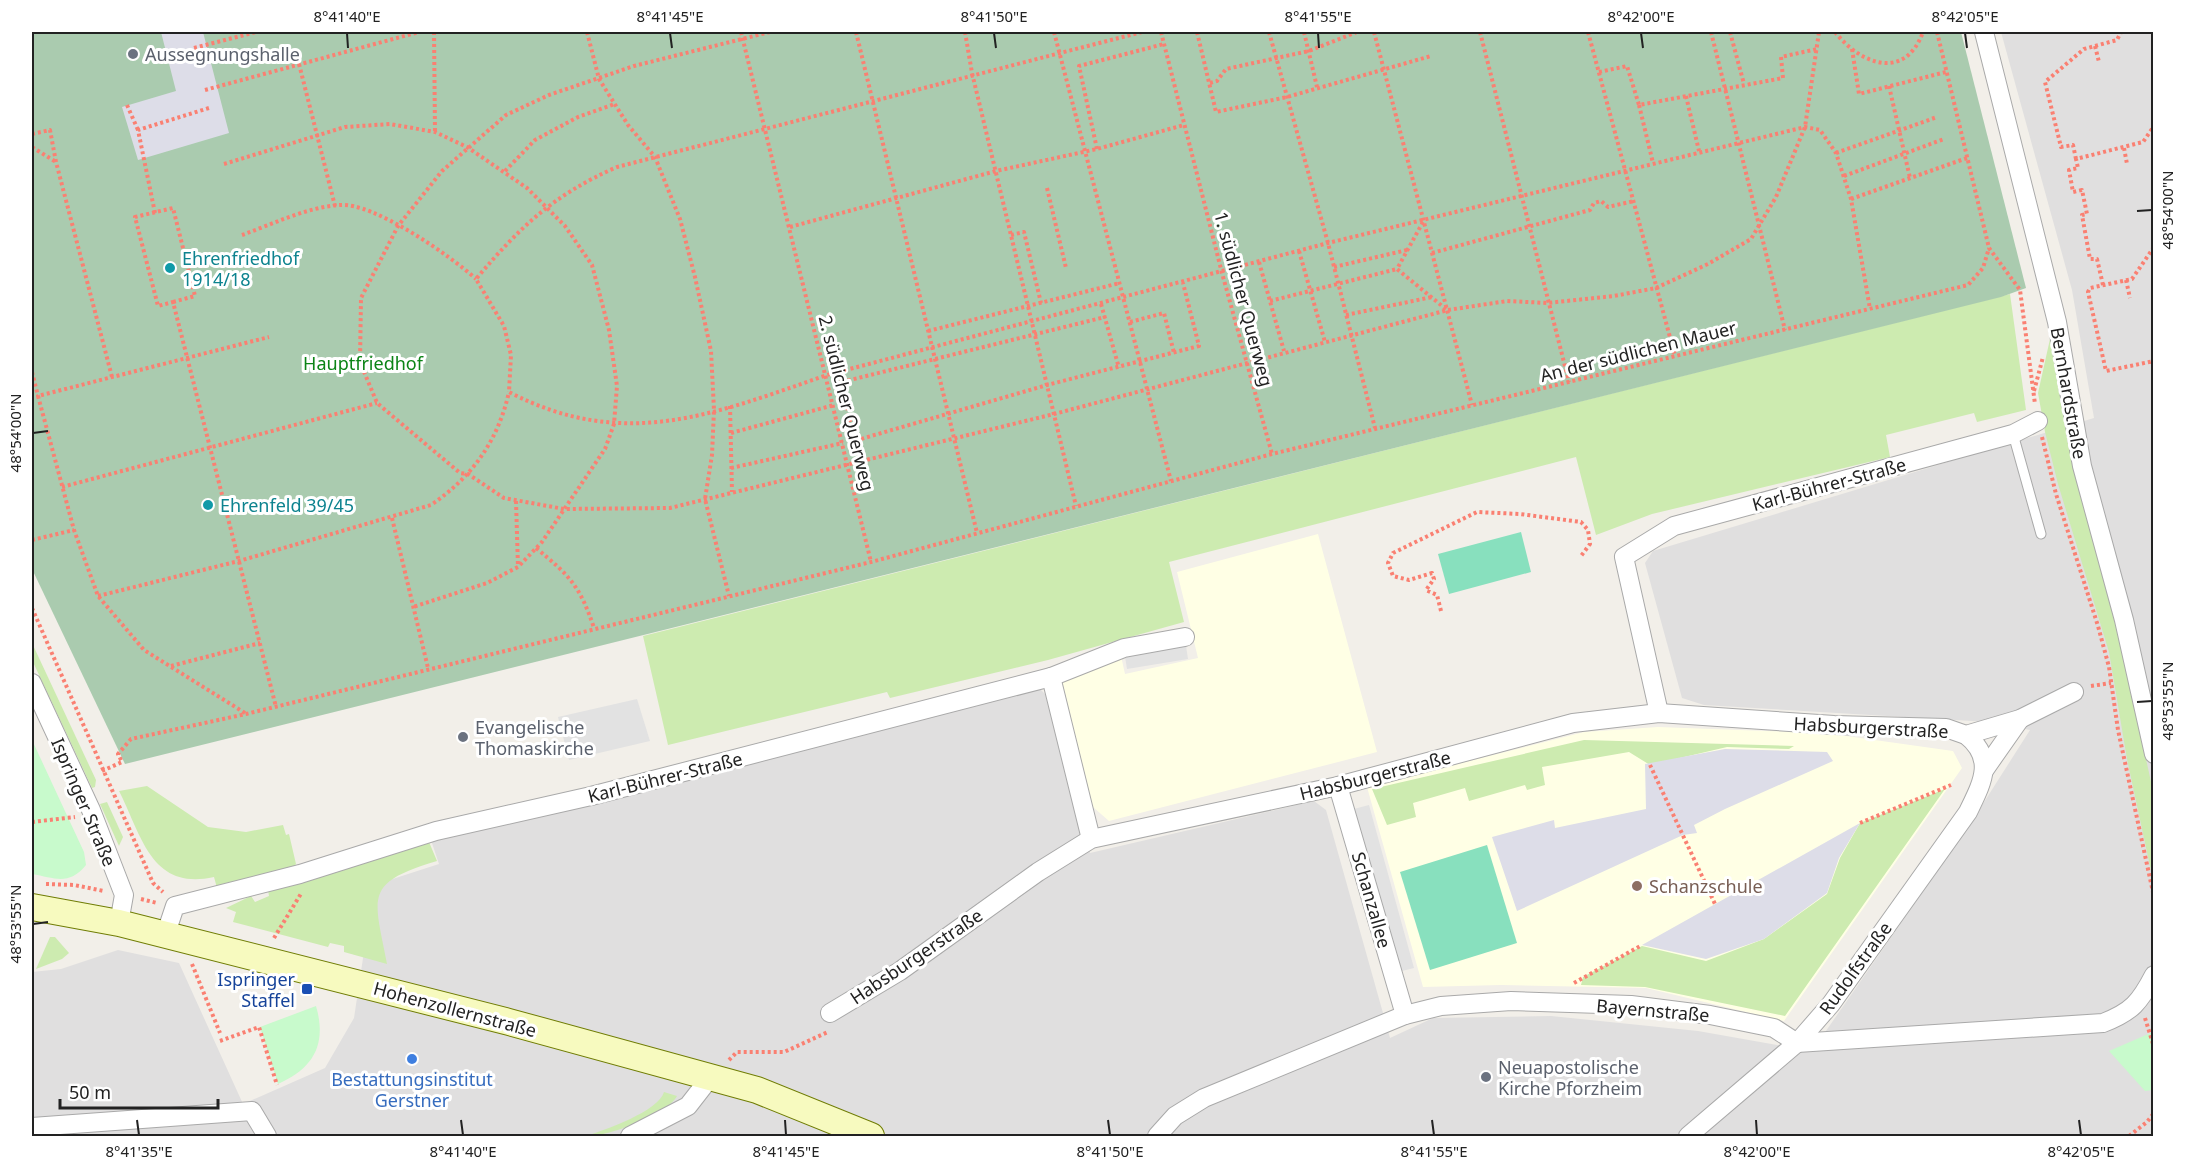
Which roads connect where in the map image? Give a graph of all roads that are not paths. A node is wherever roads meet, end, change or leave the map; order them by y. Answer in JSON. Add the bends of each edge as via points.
{"nodes":[{"id":1,"x":1984,"y":32,"type":"edge"},
{"id":2,"x":2038,"y":421,"type":"road end"},
{"id":3,"x":2013,"y":434,"type":"junction"},
{"id":4,"x":2041,"y":534,"type":"dead end"},
{"id":5,"x":1185,"y":637,"type":"dead end"},
{"id":6,"x":1051,"y":677,"type":"junction"},
{"id":7,"x":32,"y":683,"type":"edge"},
{"id":8,"x":2074,"y":692,"type":"dead end"},
{"id":9,"x":1659,"y":713,"type":"junction"},
{"id":10,"x":2020,"y":719,"type":"junction"},
{"id":11,"x":1966,"y":735,"type":"junction"},
{"id":12,"x":2154,"y":754,"type":"edge"},
{"id":13,"x":1984,"y":769,"type":"junction"},
{"id":14,"x":1338,"y":786,"type":"junction"},
{"id":15,"x":1091,"y":839,"type":"junction"},
{"id":16,"x":32,"y":907,"type":"edge"},
{"id":17,"x":118,"y":923,"type":"junction"},
{"id":18,"x":165,"y":936,"type":"junction"},
{"id":19,"x":2154,"y":975,"type":"edge"},
{"id":20,"x":830,"y":1013,"type":"dead end"},
{"id":21,"x":1405,"y":1015,"type":"junction"},
{"id":22,"x":1797,"y":1043,"type":"junction"},
{"id":23,"x":709,"y":1079,"type":"junction"},
{"id":24,"x":32,"y":1127,"type":"edge"},
{"id":25,"x":267,"y":1137,"type":"edge"},
{"id":26,"x":630,"y":1137,"type":"edge"},
{"id":27,"x":871,"y":1137,"type":"edge"},
{"id":28,"x":1157,"y":1137,"type":"edge"},
{"id":29,"x":1688,"y":1137,"type":"edge"}],
"edges":[{"from":1,"to":12,"type":"street","name":"Bernhardstraße","via":[[2057,322],[2082,466],[2124,620]]},
{"from":2,"to":3,"type":"street","name":"Karl-Bührer-Straße"},
{"from":3,"to":4,"type":"lane"},
{"from":3,"to":9,"type":"street","name":"Karl-Bührer-Straße","via":[[1674,526],[1624,557]]},
{"from":5,"to":6,"type":"street","name":"Karl-Bührer-Straße","via":[[1124,648]]},
{"from":6,"to":15,"type":"street"},
{"from":6,"to":18,"type":"street","name":"Karl-Bührer-Straße","via":[[591,796],[436,831],[300,874],[175,906]]},
{"from":7,"to":17,"type":"street","name":"Ispringer Straße","via":[[91,810],[120,885],[123,895]]},
{"from":8,"to":10,"type":"street","name":"Habsburgerstraße"},
{"from":9,"to":11,"type":"street","name":"Habsburgerstraße","via":[[1946,729]]},
{"from":9,"to":14,"type":"street","name":"Habsburgerstraße","via":[[1573,723]]},
{"from":10,"to":11,"type":"street","name":"Habsburgerstraße"},
{"from":10,"to":13,"type":"street","name":"Rudolfstraße"},
{"from":11,"to":13,"type":"street","via":[[1978,744]]},
{"from":13,"to":22,"type":"street","name":"Rudolfstraße","via":[[1968,812],[1831,1004]]},
{"from":14,"to":15,"type":"street","name":"Habsburgerstraße"},
{"from":14,"to":21,"type":"street","name":"Schanzallee"},
{"from":15,"to":20,"type":"street","name":"Habsburgerstraße","via":[[900,971]]},
{"from":16,"to":17,"type":"main road","name":"Hohenzollernstraße"},
{"from":17,"to":18,"type":"main road","name":"Hohenzollernstraße"},
{"from":18,"to":23,"type":"main road","name":"Hohenzollernstraße","via":[[509,1022]]},
{"from":19,"to":22,"type":"street","via":[[2140,1000],[2123,1016],[2103,1023]]},
{"from":21,"to":22,"type":"street","name":"Bayernstraße","via":[[1441,1006],[1488,1003],[1631,1005],[1774,1028]]},
{"from":21,"to":28,"type":"street","name":"Bayernstraße","via":[[1204,1098],[1175,1116]]},
{"from":22,"to":29,"type":"street","name":"Rudolfstraße"},
{"from":23,"to":26,"type":"street","via":[[688,1106]]},
{"from":23,"to":27,"type":"main road","name":"Hohenzollernstraße","via":[[756,1090]]},
{"from":24,"to":25,"type":"street","via":[[252,1110]]}]}
